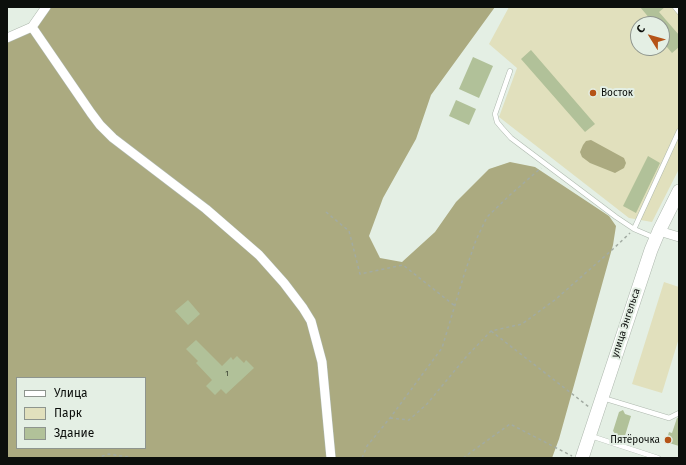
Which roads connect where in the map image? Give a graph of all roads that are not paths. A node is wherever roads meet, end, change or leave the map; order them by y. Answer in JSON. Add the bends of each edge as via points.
{"nodes":[{"id":1,"x":46,"y":7,"type":"edge"},
{"id":2,"x":675,"y":7,"type":"edge"},
{"id":3,"x":679,"y":12,"type":"edge"},
{"id":4,"x":32,"y":27,"type":"junction"},
{"id":5,"x":7,"y":38,"type":"edge"},
{"id":6,"x":510,"y":71,"type":"dead end"},
{"id":7,"x":679,"y":132,"type":"edge"},
{"id":8,"x":679,"y":191,"type":"edge"},
{"id":9,"x":634,"y":229,"type":"junction"},
{"id":10,"x":657,"y":235,"type":"junction"},
{"id":11,"x":679,"y":237,"type":"edge"},
{"id":12,"x":602,"y":398,"type":"junction"},
{"id":13,"x":679,"y":412,"type":"edge"},
{"id":14,"x":590,"y":435,"type":"junction"},
{"id":15,"x":331,"y":458,"type":"edge"},
{"id":16,"x":582,"y":458,"type":"edge"},
{"id":17,"x":658,"y":458,"type":"edge"}],
"edges":[{"from":1,"to":4,"type":"street"},
{"from":2,"to":3,"type":"lane"},
{"from":4,"to":5,"type":"street"},
{"from":4,"to":15,"type":"street","via":[[100,125],[113,138],[206,209],[259,255],[303,308],[311,321],[322,362]]},
{"from":6,"to":9,"type":"lane","via":[[495,114],[497,122],[511,138]]},
{"from":7,"to":9,"type":"lane"},
{"from":8,"to":10,"type":"main road","name":"улица Энгельса"},
{"from":9,"to":10,"type":"lane"},
{"from":10,"to":11,"type":"street"},
{"from":10,"to":12,"type":"main road","name":"улица Энгельса"},
{"from":12,"to":13,"type":"lane","via":[[669,418]]},
{"from":12,"to":14,"type":"main road","name":"улица Энгельса"},
{"from":14,"to":16,"type":"main road","name":"улица Энгельса"},
{"from":14,"to":17,"type":"lane"}]}
